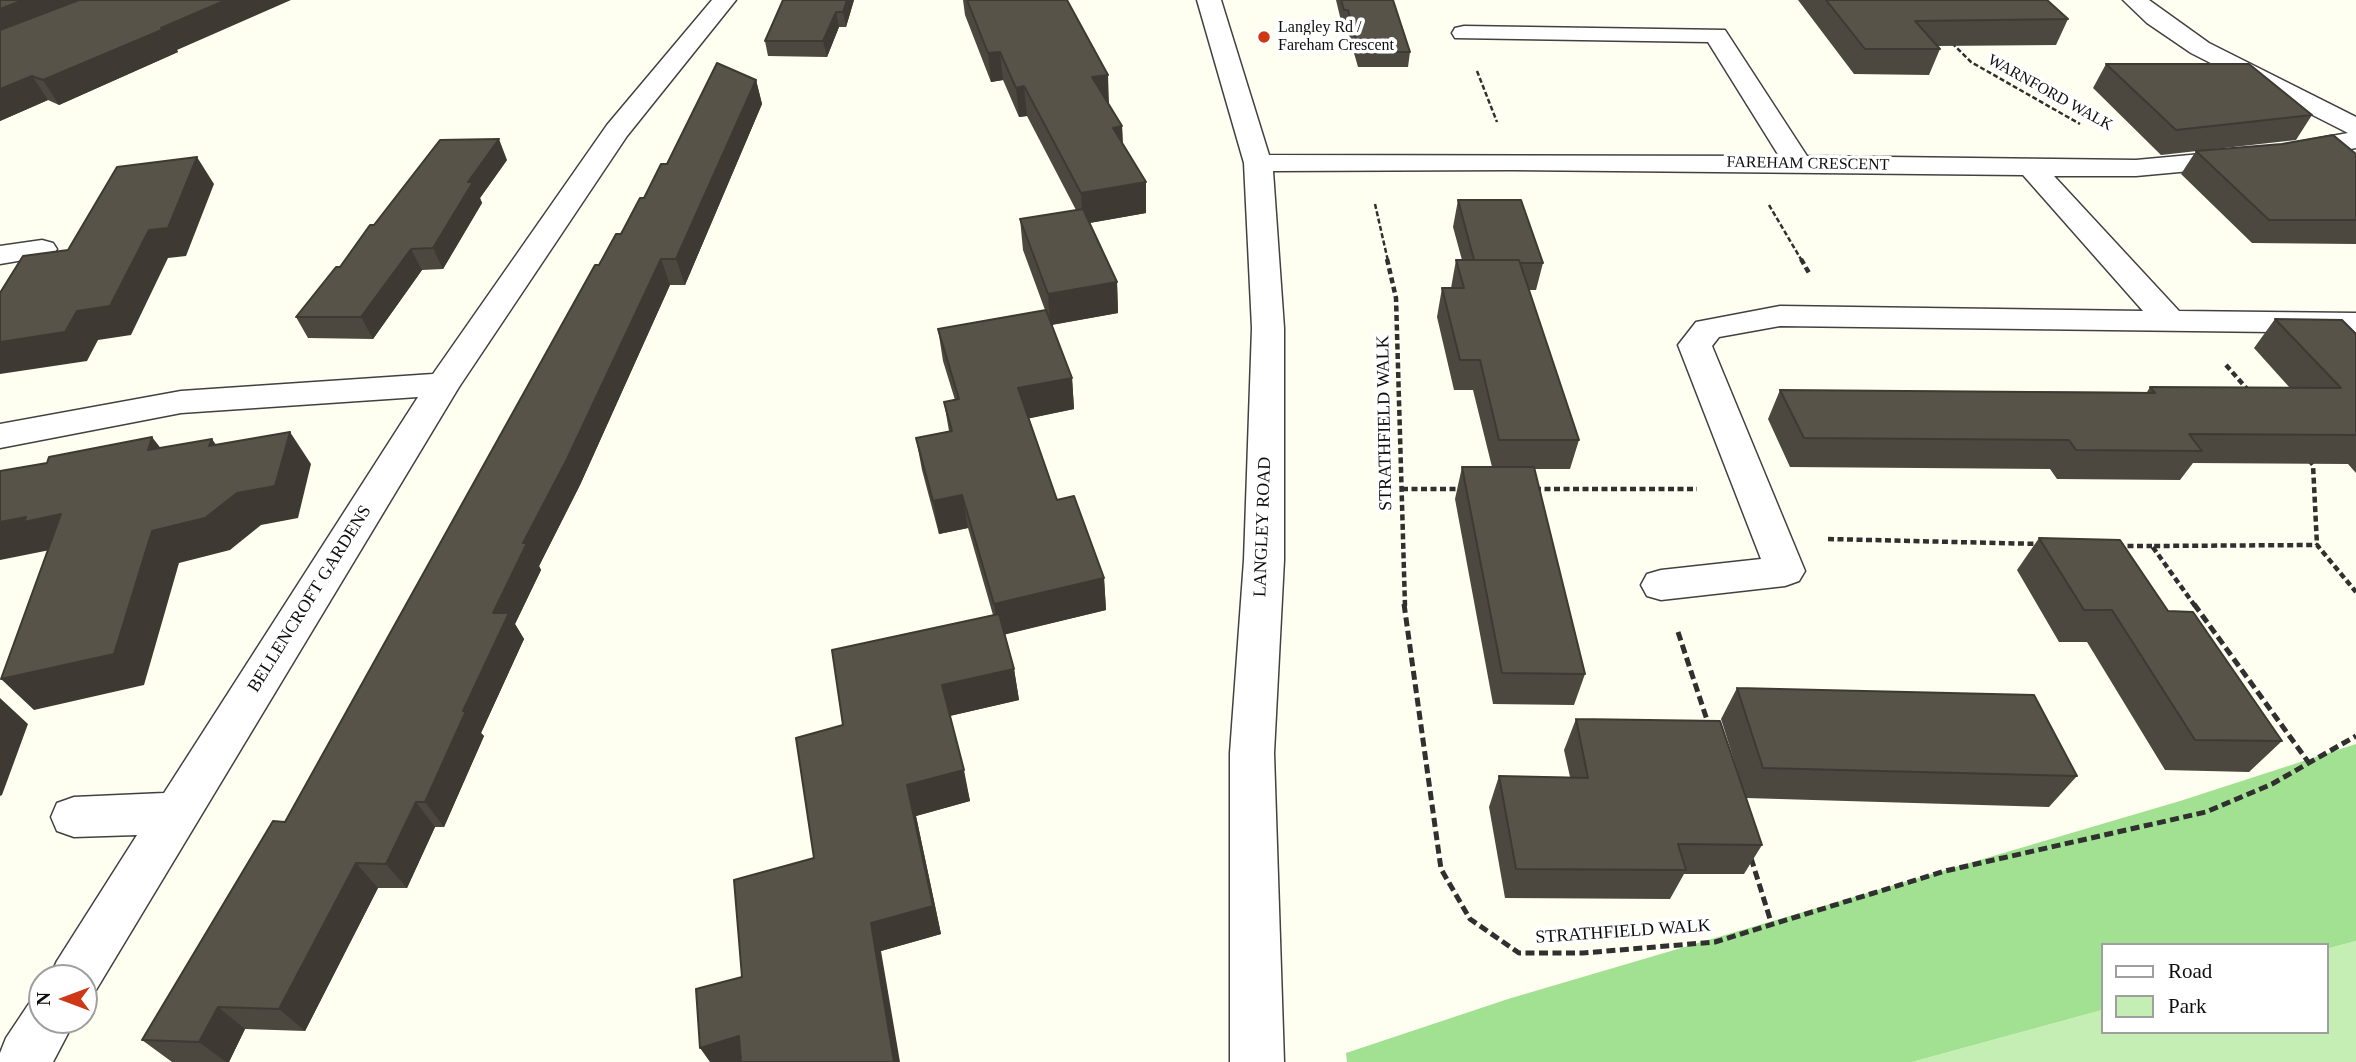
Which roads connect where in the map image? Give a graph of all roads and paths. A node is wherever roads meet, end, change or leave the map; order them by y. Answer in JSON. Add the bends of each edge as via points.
{"nodes":[{"id":1,"x":724,"y":0,"type":"edge"},
{"id":2,"x":1209,"y":0,"type":"edge"},
{"id":3,"x":2135,"y":0,"type":"edge"},
{"id":4,"x":1464,"y":33,"type":"joint"},
{"id":5,"x":1945,"y":36,"type":"edge"},
{"id":6,"x":2356,"y":127,"type":"edge"},
{"id":7,"x":2356,"y":140,"type":"edge"},
{"id":8,"x":1366,"y":162,"type":"junction"},
{"id":9,"x":1512,"y":162,"type":"junction"},
{"id":10,"x":1258,"y":163,"type":"junction"},
{"id":11,"x":1745,"y":163,"type":"junction"},
{"id":12,"x":1798,"y":164,"type":"junction"},
{"id":13,"x":2031,"y":167,"type":"junction"},
{"id":14,"x":2157,"y":167,"type":"junction"},
{"id":15,"x":42,"y":249,"type":"dead end"},
{"id":16,"x":0,"y":255,"type":"edge"},
{"id":17,"x":1833,"y":316,"type":"junction"},
{"id":18,"x":2179,"y":321,"type":"junction"},
{"id":19,"x":2356,"y":323,"type":"edge"},
{"id":20,"x":443,"y":384,"type":"junction"},
{"id":21,"x":2250,"y":393,"type":"edge"},
{"id":22,"x":0,"y":436,"type":"edge"},
{"id":23,"x":2304,"y":455,"type":"edge"},
{"id":24,"x":1401,"y":489,"type":"junction"},
{"id":25,"x":1471,"y":489,"type":"edge"},
{"id":26,"x":1527,"y":489,"type":"edge"},
{"id":27,"x":1751,"y":489,"type":"junction"},
{"id":28,"x":1771,"y":538,"type":"junction"},
{"id":29,"x":2043,"y":544,"type":"edge"},
{"id":30,"x":2112,"y":545,"type":"edge"},
{"id":31,"x":2317,"y":545,"type":"junction"},
{"id":32,"x":2152,"y":546,"type":"junction"},
{"id":33,"x":1661,"y":585,"type":"joint"},
{"id":34,"x":2356,"y":593,"type":"edge"},
{"id":35,"x":1710,"y":731,"type":"edge"},
{"id":36,"x":2356,"y":736,"type":"edge"},
{"id":37,"x":2309,"y":763,"type":"junction"},
{"id":38,"x":178,"y":813,"type":"junction"},
{"id":39,"x":75,"y":817,"type":"dead end"},
{"id":40,"x":1746,"y":846,"type":"edge"},
{"id":41,"x":1771,"y":922,"type":"junction"},
{"id":42,"x":84,"y":964,"type":"edge"},
{"id":43,"x":1257,"y":1062,"type":"edge"}],
"edges":[{"from":1,"to":20,"type":"street","name":"BELLENCROFT GARDENS","via":[[617,131]]},
{"from":2,"to":10,"type":"street","name":"LANGLEY ROAD"},
{"from":3,"to":6,"type":"street","via":[[2200,48]]},
{"from":4,"to":9,"type":"path"},
{"from":4,"to":12,"type":"street","via":[[1716,35]]},
{"from":5,"to":14,"type":"path","name":"WARNFORD WALK","via":[[1971,62]]},
{"from":7,"to":14,"type":"street","name":"FAREHAM CRESCENT","via":[[2266,156]]},
{"from":8,"to":9,"type":"street","name":"FAREHAM CRESCENT"},
{"from":8,"to":10,"type":"street","name":"FAREHAM CRESCENT"},
{"from":8,"to":24,"type":"path","name":"STRATHFIELD WALK","via":[[1396,298]]},
{"from":9,"to":11,"type":"street","name":"FAREHAM CRESCENT"},
{"from":10,"to":43,"type":"street","name":"LANGLEY ROAD","via":[[1268,328],[1264,560],[1252,753]]},
{"from":11,"to":12,"type":"street","name":"FAREHAM CRESCENT"},
{"from":11,"to":17,"type":"path"},
{"from":12,"to":13,"type":"street","name":"FAREHAM CRESCENT"},
{"from":13,"to":14,"type":"street","name":"FAREHAM CRESCENT"},
{"from":13,"to":18,"type":"street"},
{"from":15,"to":16,"type":"street"},
{"from":17,"to":18,"type":"street"},
{"from":17,"to":27,"type":"street","via":[[1780,316],[1708,329],[1695,345]]},
{"from":18,"to":19,"type":"street"},
{"from":18,"to":21,"type":"path"},
{"from":20,"to":22,"type":"street","via":[[181,402]]},
{"from":20,"to":38,"type":"street","name":"BELLENCROFT GARDENS"},
{"from":23,"to":31,"type":"path","via":[[2313,465]]},
{"from":24,"to":25,"type":"path"},
{"from":24,"to":41,"type":"path","name":"STRATHFIELD WALK","via":[[1402,588],[1441,869],[1470,919],[1518,953],[1583,953],[1715,942]]},
{"from":26,"to":27,"type":"path"},
{"from":27,"to":28,"type":"street"},
{"from":28,"to":29,"type":"path"},
{"from":28,"to":33,"type":"street","via":[[1785,571]]},
{"from":30,"to":32,"type":"path"},
{"from":31,"to":32,"type":"path"},
{"from":31,"to":34,"type":"path"},
{"from":32,"to":37,"type":"path"},
{"from":33,"to":35,"type":"path"},
{"from":36,"to":37,"type":"path","name":"STRATHFIELD WALK"},
{"from":37,"to":41,"type":"path","name":"STRATHFIELD WALK","via":[[2206,812],[1945,872]]},
{"from":38,"to":39,"type":"street"},
{"from":38,"to":42,"type":"street","name":"BELLENCROFT GARDENS"},
{"from":40,"to":41,"type":"path"}]}
